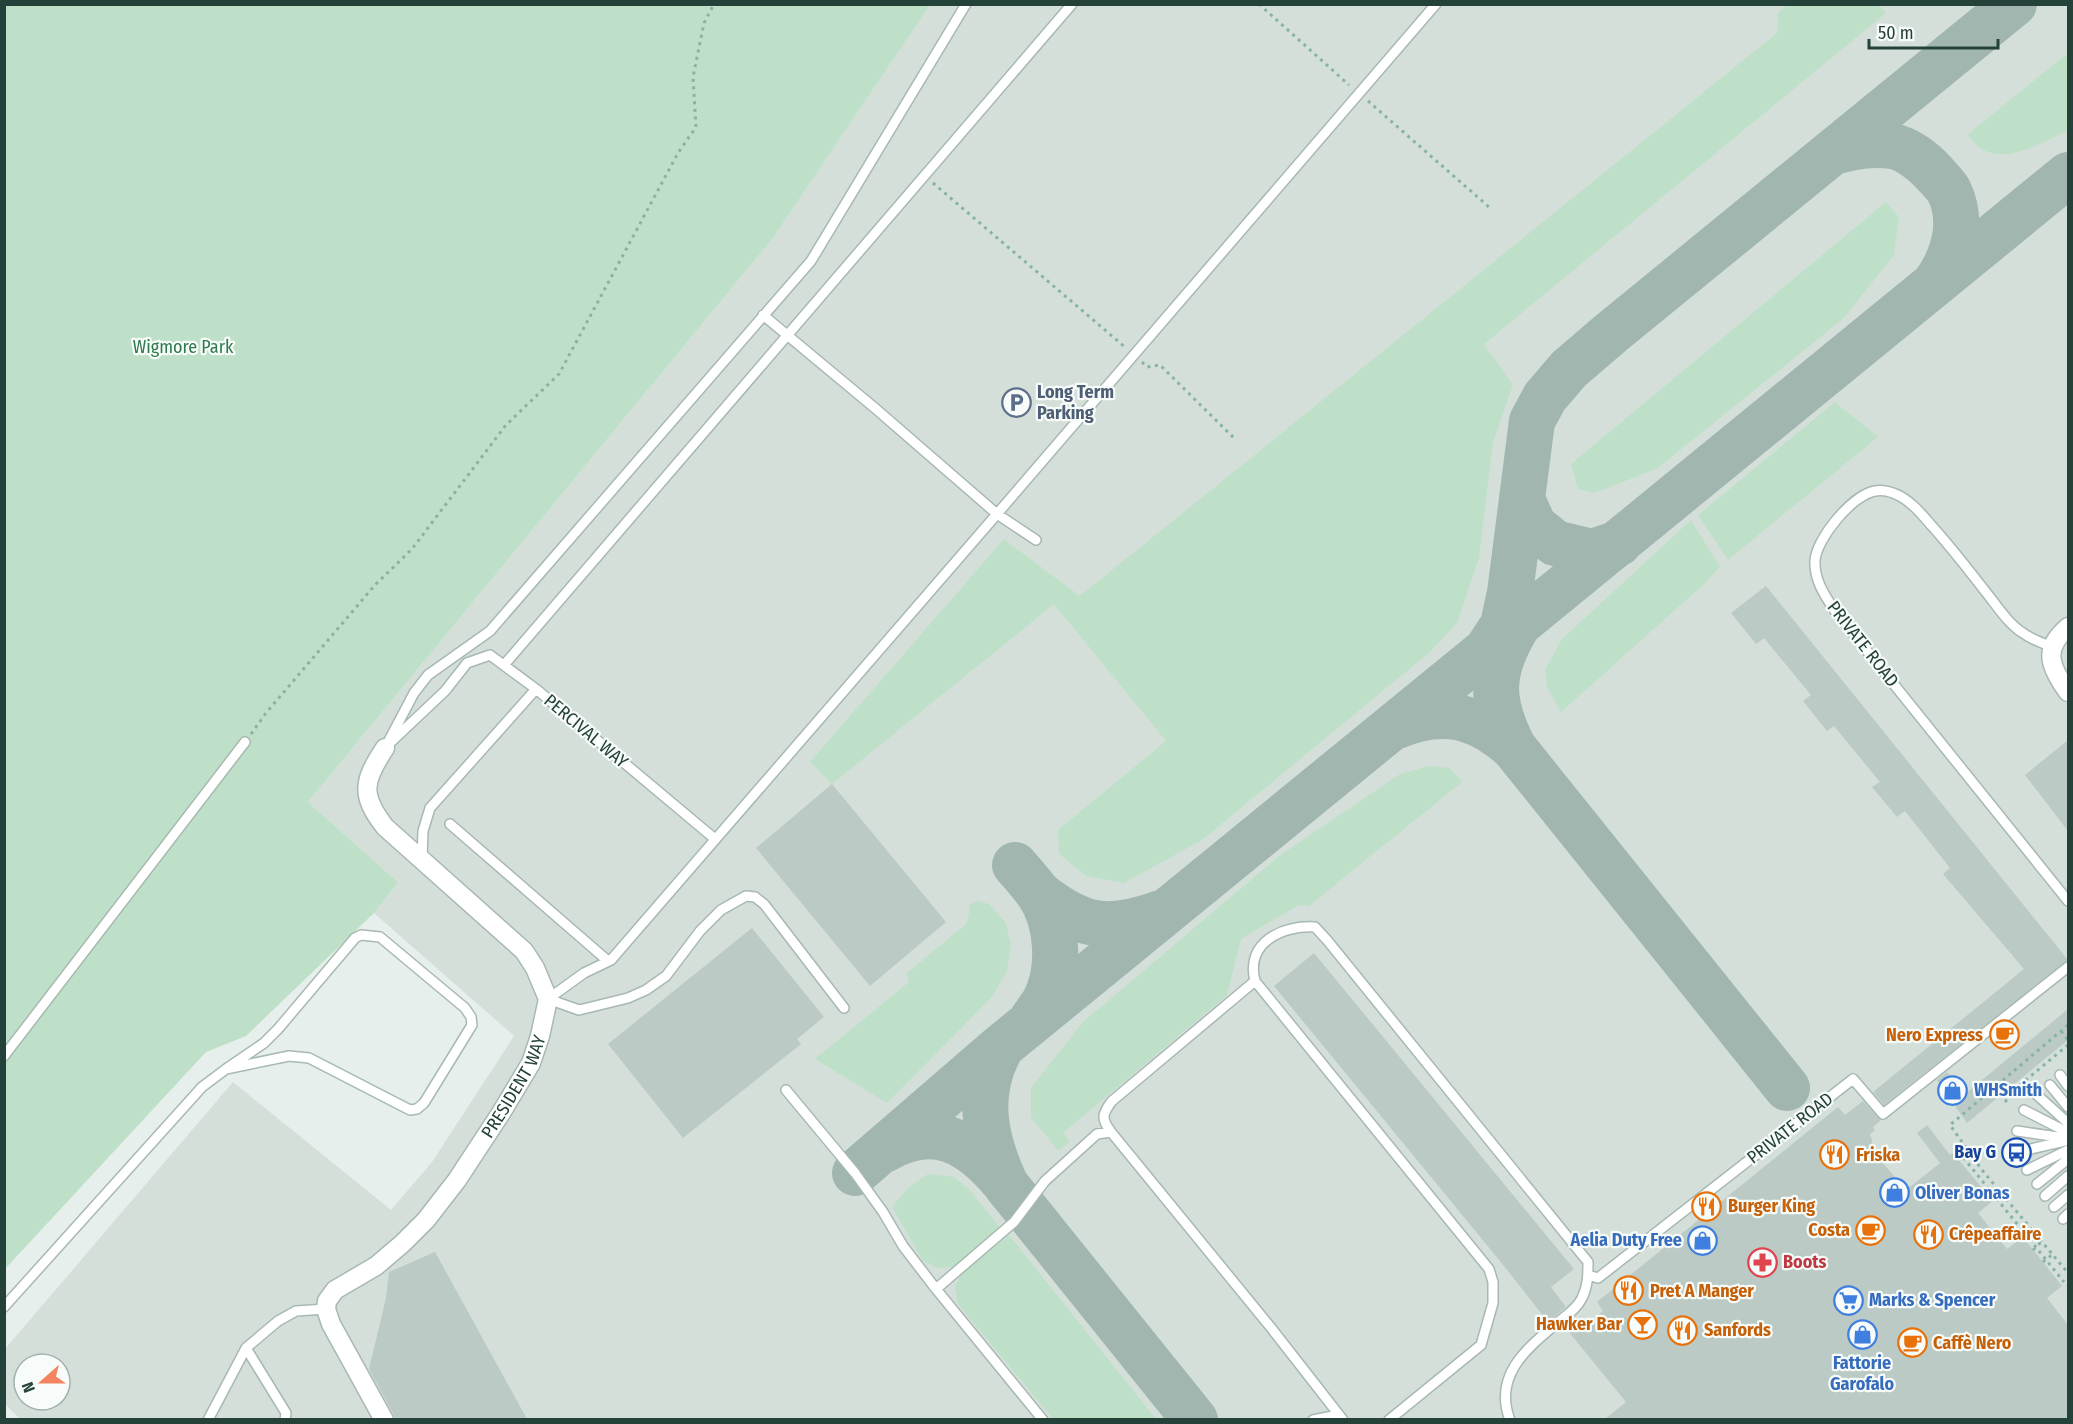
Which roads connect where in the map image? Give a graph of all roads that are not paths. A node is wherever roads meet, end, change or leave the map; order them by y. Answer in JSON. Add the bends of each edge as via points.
{"nodes":[{"id":1,"x":966,"y":4,"type":"edge"},
{"id":2,"x":1072,"y":4,"type":"edge"},
{"id":3,"x":1436,"y":4,"type":"edge"},
{"id":4,"x":763,"y":315,"type":"junction"},
{"id":5,"x":787,"y":335,"type":"junction"},
{"id":6,"x":997,"y":514,"type":"junction"},
{"id":7,"x":1036,"y":540,"type":"dead end"},
{"id":8,"x":2068,"y":627,"type":"edge"},
{"id":9,"x":2052,"y":646,"type":"junction"},
{"id":10,"x":504,"y":665,"type":"junction"},
{"id":11,"x":536,"y":689,"type":"junction"},
{"id":12,"x":2068,"y":692,"type":"edge"},
{"id":13,"x":245,"y":742,"type":"road end"},
{"id":14,"x":385,"y":748,"type":"junction"},
{"id":15,"x":450,"y":824,"type":"dead end"},
{"id":16,"x":715,"y":839,"type":"junction"},
{"id":17,"x":422,"y":859,"type":"junction"},
{"id":18,"x":2068,"y":901,"type":"edge"},
{"id":19,"x":608,"y":960,"type":"junction"},
{"id":20,"x":2068,"y":967,"type":"edge"},
{"id":21,"x":1255,"y":981,"type":"junction"},
{"id":22,"x":548,"y":999,"type":"junction"},
{"id":23,"x":844,"y":1008,"type":"dead end"},
{"id":24,"x":4,"y":1056,"type":"edge"},
{"id":25,"x":226,"y":1070,"type":"junction"},
{"id":26,"x":2060,"y":1075,"type":"dead end"},
{"id":27,"x":2050,"y":1085,"type":"dead end"},
{"id":28,"x":2068,"y":1086,"type":"edge"},
{"id":29,"x":786,"y":1090,"type":"dead end"},
{"id":30,"x":2037,"y":1095,"type":"dead end"},
{"id":31,"x":2068,"y":1107,"type":"edge"},
{"id":32,"x":2024,"y":1110,"type":"dead end"},
{"id":33,"x":2017,"y":1131,"type":"dead end"},
{"id":34,"x":1111,"y":1132,"type":"junction"},
{"id":35,"x":2067,"y":1138,"type":"edge"},
{"id":36,"x":2018,"y":1152,"type":"dead end"},
{"id":37,"x":2068,"y":1159,"type":"edge"},
{"id":38,"x":2027,"y":1170,"type":"dead end"},
{"id":39,"x":2068,"y":1176,"type":"edge"},
{"id":40,"x":2037,"y":1184,"type":"dead end"},
{"id":41,"x":2068,"y":1195,"type":"edge"},
{"id":42,"x":2045,"y":1196,"type":"dead end"},
{"id":43,"x":2054,"y":1207,"type":"dead end"},
{"id":44,"x":1588,"y":1275,"type":"junction"},
{"id":45,"x":936,"y":1289,"type":"junction"},
{"id":46,"x":4,"y":1307,"type":"edge"},
{"id":47,"x":326,"y":1309,"type":"junction"},
{"id":48,"x":246,"y":1348,"type":"junction"},
{"id":49,"x":1340,"y":1417,"type":"edge"},
{"id":50,"x":208,"y":1419,"type":"edge"},
{"id":51,"x":285,"y":1419,"type":"edge"},
{"id":52,"x":384,"y":1419,"type":"edge"},
{"id":53,"x":1042,"y":1419,"type":"edge"},
{"id":54,"x":1313,"y":1419,"type":"edge"},
{"id":55,"x":1389,"y":1419,"type":"edge"},
{"id":56,"x":1510,"y":1419,"type":"edge"}],
"edges":[{"from":1,"to":4,"type":"lane","via":[[811,261]]},
{"from":2,"to":5,"type":"lane"},
{"from":3,"to":6,"type":"lane"},
{"from":4,"to":5,"type":"lane"},
{"from":4,"to":14,"type":"lane","via":[[490,632],[428,675]]},
{"from":5,"to":6,"type":"lane"},
{"from":5,"to":10,"type":"lane"},
{"from":6,"to":7,"type":"lane"},
{"from":6,"to":16,"type":"lane"},
{"from":8,"to":9,"type":"street"},
{"from":9,"to":12,"type":"street","via":[[2054,669]]},
{"from":9,"to":18,"type":"lane","name":"PRIVATE ROAD","via":[[2031,639],[2012,624],[1921,514],[1893,493],[1875,491],[1857,500],[1838,518],[1817,548],[1818,583],[1835,611]]},
{"from":10,"to":11,"type":"lane"},
{"from":10,"to":14,"type":"lane","via":[[490,656],[466,663],[445,691]]},
{"from":11,"to":16,"type":"lane","name":"PERCIVAL WAY"},
{"from":11,"to":17,"type":"lane","name":"PERCIVAL WAY","via":[[430,808],[423,831]]},
{"from":13,"to":24,"type":"lane"},
{"from":14,"to":17,"type":"street","via":[[372,768],[368,799],[385,827]]},
{"from":15,"to":19,"type":"lane"},
{"from":16,"to":19,"type":"lane"},
{"from":17,"to":22,"type":"street","via":[[524,951]]},
{"from":19,"to":22,"type":"lane"},
{"from":20,"to":44,"type":"lane","name":"PRIVATE ROAD","via":[[1883,1114],[1853,1079],[1598,1278]]},
{"from":21,"to":34,"type":"lane","via":[[1113,1101],[1104,1111],[1104,1124]]},
{"from":21,"to":44,"type":"lane","via":[[1254,958],[1263,945],[1281,931],[1315,927],[1588,1262]]},
{"from":21,"to":55,"type":"lane","via":[[1489,1269],[1493,1282],[1493,1303],[1481,1345]]},
{"from":22,"to":23,"type":"lane","via":[[579,1010],[646,990],[666,975],[721,910],[746,896],[764,904]]},
{"from":22,"to":47,"type":"street","name":"PRESIDENT WAY","via":[[531,1063],[457,1180],[403,1244],[376,1266],[335,1290]]},
{"from":25,"to":25,"type":"lane","via":[[271,1036],[361,935],[380,937],[394,946],[471,1017],[472,1025],[417,1109],[410,1110],[309,1058],[290,1056]]},
{"from":25,"to":46,"type":"lane","via":[[202,1087]]},
{"from":26,"to":28,"type":"lane"},
{"from":27,"to":31,"type":"lane"},
{"from":29,"to":45,"type":"lane","via":[[855,1173]]},
{"from":30,"to":35,"type":"lane"},
{"from":32,"to":35,"type":"lane"},
{"from":33,"to":35,"type":"lane"},
{"from":34,"to":45,"type":"lane","via":[[1097,1134],[1045,1181],[1014,1222]]},
{"from":34,"to":49,"type":"lane"},
{"from":35,"to":36,"type":"lane"},
{"from":35,"to":38,"type":"lane"},
{"from":37,"to":40,"type":"lane"},
{"from":39,"to":42,"type":"lane"},
{"from":41,"to":43,"type":"lane"},
{"from":44,"to":56,"type":"lane","via":[[1588,1284],[1575,1309],[1530,1346],[1514,1366],[1505,1400]]},
{"from":45,"to":53,"type":"lane"},
{"from":47,"to":48,"type":"lane","via":[[296,1311]]},
{"from":47,"to":52,"type":"street"},
{"from":48,"to":50,"type":"lane"},
{"from":48,"to":51,"type":"lane","via":[[286,1413]]},
{"from":49,"to":54,"type":"lane"}]}
